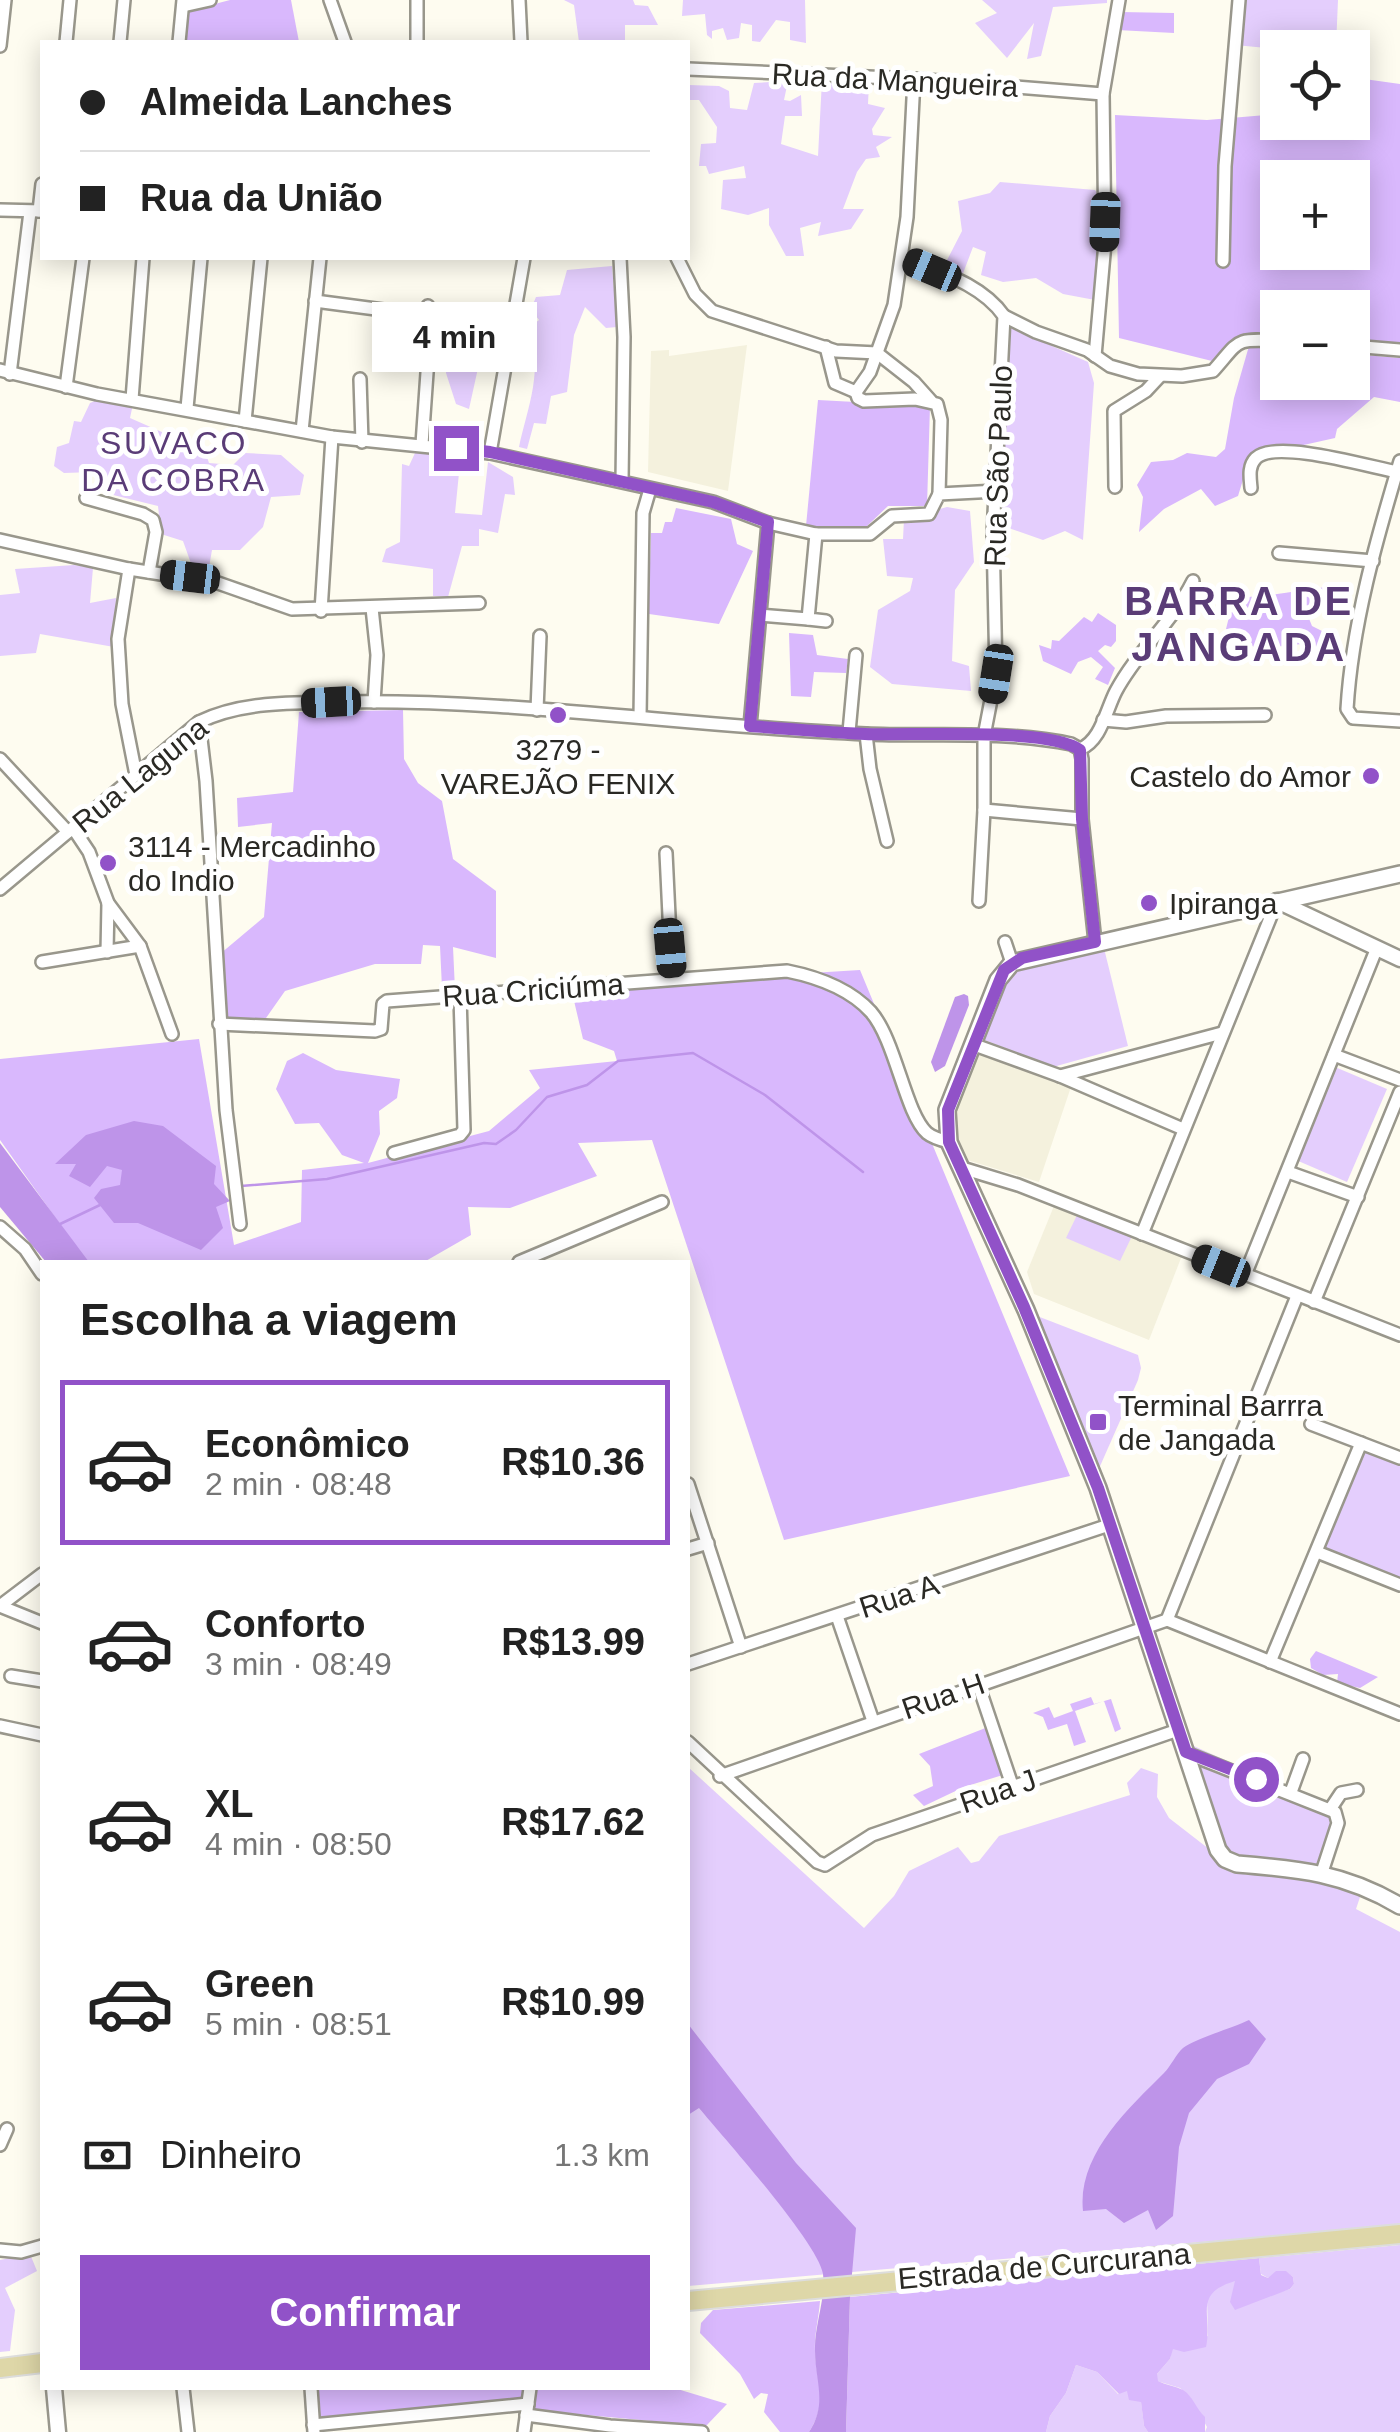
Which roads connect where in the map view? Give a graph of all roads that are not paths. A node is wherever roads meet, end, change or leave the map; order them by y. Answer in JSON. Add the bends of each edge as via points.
{"nodes":[{"id":1,"x":5,"y":0,"type":"edge"},
{"id":2,"x":70,"y":0,"type":"edge"},
{"id":3,"x":124,"y":0,"type":"edge"},
{"id":4,"x":210,"y":0,"type":"edge"},
{"id":5,"x":330,"y":0,"type":"edge"},
{"id":6,"x":416,"y":0,"type":"edge"},
{"id":7,"x":519,"y":0,"type":"edge"},
{"id":8,"x":1119,"y":0,"type":"edge"},
{"id":9,"x":1239,"y":0,"type":"edge"},
{"id":10,"x":183,"y":3,"type":"edge"},
{"id":11,"x":66,"y":40,"type":"edge"},
{"id":12,"x":120,"y":40,"type":"edge"},
{"id":13,"x":179,"y":40,"type":"edge"},
{"id":14,"x":344,"y":40,"type":"edge"},
{"id":15,"x":417,"y":40,"type":"edge"},
{"id":16,"x":521,"y":40,"type":"edge"},
{"id":17,"x":0,"y":46,"type":"edge"},
{"id":18,"x":690,"y":69,"type":"edge"},
{"id":19,"x":914,"y":79,"type":"junction"},
{"id":20,"x":1104,"y":94,"type":"junction"},
{"id":21,"x":0,"y":210,"type":"edge"},
{"id":22,"x":37,"y":211,"type":"edge"},
{"id":23,"x":902,"y":257,"type":"junction"},
{"id":24,"x":83,"y":260,"type":"edge"},
{"id":25,"x":144,"y":260,"type":"edge"},
{"id":26,"x":200,"y":260,"type":"edge"},
{"id":27,"x":261,"y":260,"type":"edge"},
{"id":28,"x":320,"y":260,"type":"edge"},
{"id":29,"x":524,"y":260,"type":"edge"},
{"id":30,"x":620,"y":260,"type":"edge"},
{"id":31,"x":678,"y":260,"type":"edge"},
{"id":32,"x":1224,"y":261,"type":"dead end"},
{"id":33,"x":315,"y":301,"type":"junction"},
{"id":34,"x":428,"y":306,"type":"dead end"},
{"id":35,"x":391,"y":311,"type":"dead end"},
{"id":36,"x":1004,"y":316,"type":"junction"},
{"id":37,"x":1260,"y":341,"type":"edge"},
{"id":38,"x":826,"y":348,"type":"junction"},
{"id":39,"x":1370,"y":348,"type":"edge"},
{"id":40,"x":1400,"y":350,"type":"edge"},
{"id":41,"x":877,"y":354,"type":"junction"},
{"id":42,"x":1095,"y":356,"type":"junction"},
{"id":43,"x":5,"y":372,"type":"edge"},
{"id":44,"x":1160,"y":376,"type":"junction"},
{"id":45,"x":360,"y":379,"type":"dead end"},
{"id":46,"x":66,"y":386,"type":"junction"},
{"id":47,"x":856,"y":392,"type":"junction"},
{"id":48,"x":132,"y":399,"type":"junction"},
{"id":49,"x":931,"y":402,"type":"junction"},
{"id":50,"x":187,"y":408,"type":"junction"},
{"id":51,"x":245,"y":421,"type":"junction"},
{"id":52,"x":302,"y":431,"type":"junction"},
{"id":53,"x":332,"y":438,"type":"junction"},
{"id":54,"x":362,"y":442,"type":"junction"},
{"id":55,"x":422,"y":444,"type":"junction"},
{"id":56,"x":490,"y":452,"type":"junction"},
{"id":57,"x":1398,"y":467,"type":"edge"},
{"id":58,"x":622,"y":481,"type":"junction"},
{"id":59,"x":1115,"y":487,"type":"dead end"},
{"id":60,"x":1251,"y":488,"type":"dead end"},
{"id":61,"x":650,"y":489,"type":"junction"},
{"id":62,"x":997,"y":491,"type":"junction"},
{"id":63,"x":940,"y":494,"type":"junction"},
{"id":64,"x":86,"y":498,"type":"dead end"},
{"id":65,"x":768,"y":522,"type":"junction"},
{"id":66,"x":816,"y":534,"type":"junction"},
{"id":67,"x":0,"y":540,"type":"edge"},
{"id":68,"x":1279,"y":554,"type":"dead end"},
{"id":69,"x":1374,"y":560,"type":"junction"},
{"id":70,"x":129,"y":569,"type":"junction"},
{"id":71,"x":150,"y":572,"type":"junction"},
{"id":72,"x":1193,"y":581,"type":"dead end"},
{"id":73,"x":479,"y":603,"type":"dead end"},
{"id":74,"x":372,"y":608,"type":"junction"},
{"id":75,"x":322,"y":610,"type":"junction"},
{"id":76,"x":760,"y":615,"type":"junction"},
{"id":77,"x":808,"y":619,"type":"junction"},
{"id":78,"x":826,"y":621,"type":"dead end"},
{"id":79,"x":540,"y":636,"type":"dead end"},
{"id":80,"x":856,"y":655,"type":"dead end"},
{"id":81,"x":374,"y":702,"type":"junction"},
{"id":82,"x":537,"y":710,"type":"junction"},
{"id":83,"x":1266,"y":715,"type":"dead end"},
{"id":84,"x":640,"y":717,"type":"junction"},
{"id":85,"x":1103,"y":720,"type":"junction"},
{"id":86,"x":1400,"y":721,"type":"edge"},
{"id":87,"x":199,"y":722,"type":"junction"},
{"id":88,"x":750,"y":726,"type":"junction"},
{"id":89,"x":849,"y":732,"type":"junction"},
{"id":90,"x":866,"y":734,"type":"junction"},
{"id":91,"x":984,"y":736,"type":"junction"},
{"id":92,"x":1080,"y":750,"type":"junction"},
{"id":93,"x":0,"y":759,"type":"edge"},
{"id":94,"x":136,"y":775,"type":"junction"},
{"id":95,"x":984,"y":810,"type":"junction"},
{"id":96,"x":1082,"y":819,"type":"junction"},
{"id":97,"x":70,"y":830,"type":"junction"},
{"id":98,"x":888,"y":841,"type":"dead end"},
{"id":99,"x":666,"y":853,"type":"dead end"},
{"id":100,"x":1400,"y":874,"type":"edge"},
{"id":101,"x":0,"y":889,"type":"edge"},
{"id":102,"x":979,"y":901,"type":"dead end"},
{"id":103,"x":1277,"y":901,"type":"junction"},
{"id":104,"x":108,"y":902,"type":"junction"},
{"id":105,"x":1005,"y":942,"type":"dead end"},
{"id":106,"x":1095,"y":942,"type":"junction"},
{"id":107,"x":140,"y":946,"type":"junction"},
{"id":108,"x":1376,"y":950,"type":"junction"},
{"id":109,"x":107,"y":952,"type":"junction"},
{"id":110,"x":1400,"y":959,"type":"edge"},
{"id":111,"x":42,"y":962,"type":"dead end"},
{"id":112,"x":1012,"y":962,"type":"junction"},
{"id":113,"x":672,"y":979,"type":"junction"},
{"id":114,"x":460,"y":996,"type":"junction"},
{"id":115,"x":219,"y":1024,"type":"junction"},
{"id":116,"x":1222,"y":1033,"type":"junction"},
{"id":117,"x":172,"y":1034,"type":"dead end"},
{"id":118,"x":972,"y":1044,"type":"junction"},
{"id":119,"x":1334,"y":1055,"type":"junction"},
{"id":120,"x":1060,"y":1076,"type":"junction"},
{"id":121,"x":1400,"y":1080,"type":"edge"},
{"id":122,"x":1400,"y":1092,"type":"edge"},
{"id":123,"x":1183,"y":1129,"type":"junction"},
{"id":124,"x":949,"y":1142,"type":"junction"},
{"id":125,"x":394,"y":1153,"type":"dead end"},
{"id":126,"x":962,"y":1168,"type":"junction"},
{"id":127,"x":1288,"y":1172,"type":"junction"},
{"id":128,"x":1358,"y":1197,"type":"junction"},
{"id":129,"x":662,"y":1202,"type":"dead end"},
{"id":130,"x":240,"y":1224,"type":"dead end"},
{"id":131,"x":0,"y":1227,"type":"edge"},
{"id":132,"x":1142,"y":1234,"type":"junction"},
{"id":133,"x":524,"y":1260,"type":"edge"},
{"id":134,"x":40,"y":1271,"type":"edge"},
{"id":135,"x":1245,"y":1275,"type":"junction"},
{"id":136,"x":1297,"y":1296,"type":"junction"},
{"id":137,"x":1314,"y":1302,"type":"junction"},
{"id":138,"x":1400,"y":1335,"type":"edge"},
{"id":139,"x":1310,"y":1424,"type":"dead end"},
{"id":140,"x":1361,"y":1443,"type":"junction"},
{"id":141,"x":1400,"y":1458,"type":"edge"},
{"id":142,"x":690,"y":1490,"type":"edge"},
{"id":143,"x":1110,"y":1525,"type":"junction"},
{"id":144,"x":708,"y":1544,"type":"junction"},
{"id":145,"x":690,"y":1548,"type":"edge"},
{"id":146,"x":1317,"y":1552,"type":"junction"},
{"id":147,"x":40,"y":1576,"type":"edge"},
{"id":148,"x":1400,"y":1584,"type":"edge"},
{"id":149,"x":0,"y":1606,"type":"edge"},
{"id":150,"x":837,"y":1616,"type":"junction"},
{"id":151,"x":1167,"y":1620,"type":"junction"},
{"id":152,"x":40,"y":1621,"type":"edge"},
{"id":153,"x":1146,"y":1626,"type":"junction"},
{"id":154,"x":741,"y":1648,"type":"junction"},
{"id":155,"x":1270,"y":1662,"type":"junction"},
{"id":156,"x":690,"y":1663,"type":"edge"},
{"id":157,"x":11,"y":1676,"type":"dead end"},
{"id":158,"x":40,"y":1680,"type":"edge"},
{"id":159,"x":978,"y":1684,"type":"junction"},
{"id":160,"x":1400,"y":1714,"type":"edge"},
{"id":161,"x":873,"y":1721,"type":"junction"},
{"id":162,"x":0,"y":1726,"type":"edge"},
{"id":163,"x":1178,"y":1730,"type":"junction"},
{"id":164,"x":40,"y":1735,"type":"edge"},
{"id":165,"x":690,"y":1744,"type":"edge"},
{"id":166,"x":1186,"y":1752,"type":"junction"},
{"id":167,"x":1302,"y":1760,"type":"dead end"},
{"id":168,"x":720,"y":1776,"type":"junction"},
{"id":169,"x":1012,"y":1786,"type":"junction"},
{"id":170,"x":1357,"y":1790,"type":"dead end"},
{"id":171,"x":1291,"y":1792,"type":"junction"},
{"id":172,"x":1331,"y":1808,"type":"junction"},
{"id":173,"x":1322,"y":1872,"type":"junction"},
{"id":174,"x":1400,"y":1906,"type":"edge"},
{"id":175,"x":8,"y":2128,"type":"dead end"},
{"id":176,"x":0,"y":2146,"type":"edge"},
{"id":177,"x":1400,"y":2234,"type":"edge"},
{"id":178,"x":40,"y":2247,"type":"edge"},
{"id":179,"x":0,"y":2250,"type":"edge"},
{"id":180,"x":690,"y":2300,"type":"edge"},
{"id":181,"x":40,"y":2363,"type":"edge"},
{"id":182,"x":0,"y":2368,"type":"edge"},
{"id":183,"x":54,"y":2390,"type":"edge"},
{"id":184,"x":183,"y":2390,"type":"edge"},
{"id":185,"x":311,"y":2390,"type":"edge"},
{"id":186,"x":530,"y":2390,"type":"edge"},
{"id":187,"x":527,"y":2410,"type":"junction"},
{"id":188,"x":314,"y":2428,"type":"edge"},
{"id":189,"x":610,"y":2429,"type":"edge"},
{"id":190,"x":58,"y":2432,"type":"edge"},
{"id":191,"x":188,"y":2432,"type":"edge"},
{"id":192,"x":524,"y":2432,"type":"edge"},
{"id":193,"x":699,"y":2432,"type":"edge"}],
"edges":[{"from":1,"to":17,"type":"street"},
{"from":2,"to":11,"type":"street"},
{"from":3,"to":12,"type":"street"},
{"from":4,"to":10,"type":"street"},
{"from":5,"to":14,"type":"street"},
{"from":6,"to":15,"type":"street"},
{"from":7,"to":16,"type":"street"},
{"from":8,"to":20,"type":"street"},
{"from":9,"to":32,"type":"street"},
{"from":10,"to":13,"type":"street"},
{"from":18,"to":19,"type":"street","name":"Rua da Mangueira"},
{"from":19,"to":20,"type":"street","name":"Rua da Mangueira"},
{"from":19,"to":23,"type":"street"},
{"from":20,"to":42,"type":"street","via":[[1106,215]]},
{"from":21,"to":22,"type":"street"},
{"from":22,"to":43,"type":"street"},
{"from":23,"to":36,"type":"street","via":[[979,290]]},
{"from":23,"to":41,"type":"street"},
{"from":24,"to":46,"type":"street"},
{"from":25,"to":48,"type":"street"},
{"from":26,"to":50,"type":"street"},
{"from":27,"to":51,"type":"street"},
{"from":28,"to":33,"type":"street"},
{"from":29,"to":56,"type":"street"},
{"from":30,"to":58,"type":"street"},
{"from":31,"to":38,"type":"street","via":[[694,294],[712,310]]},
{"from":33,"to":35,"type":"street"},
{"from":33,"to":52,"type":"street"},
{"from":34,"to":55,"type":"street"},
{"from":36,"to":42,"type":"street"},
{"from":36,"to":62,"type":"street","name":"Rua São Paulo"},
{"from":37,"to":44,"type":"street","via":[[1242,341],[1213,370]]},
{"from":38,"to":41,"type":"street"},
{"from":38,"to":47,"type":"street","via":[[836,382]]},
{"from":39,"to":40,"type":"street"},
{"from":41,"to":47,"type":"street"},
{"from":41,"to":49,"type":"street"},
{"from":42,"to":44,"type":"street","via":[[1110,366]]},
{"from":43,"to":46,"type":"street"},
{"from":44,"to":59,"type":"street","via":[[1114,411]]},
{"from":45,"to":54,"type":"street"},
{"from":46,"to":48,"type":"street"},
{"from":47,"to":49,"type":"street","via":[[864,401]]},
{"from":48,"to":50,"type":"street"},
{"from":49,"to":63,"type":"street","via":[[940,409]]},
{"from":50,"to":51,"type":"street"},
{"from":51,"to":52,"type":"street"},
{"from":52,"to":53,"type":"street"},
{"from":53,"to":54,"type":"street"},
{"from":53,"to":75,"type":"street"},
{"from":54,"to":55,"type":"street"},
{"from":55,"to":56,"type":"street"},
{"from":56,"to":58,"type":"street"},
{"from":57,"to":60,"type":"street","via":[[1274,451],[1254,460]]},
{"from":57,"to":69,"type":"street"},
{"from":58,"to":61,"type":"street"},
{"from":61,"to":65,"type":"street"},
{"from":61,"to":84,"type":"street","via":[[643,513]]},
{"from":62,"to":63,"type":"street"},
{"from":62,"to":91,"type":"street","name":"Rua São Paulo","via":[[996,674]]},
{"from":63,"to":66,"type":"street","via":[[929,514],[892,516],[870,534]]},
{"from":64,"to":71,"type":"street","via":[[153,520]]},
{"from":65,"to":66,"type":"street"},
{"from":65,"to":76,"type":"street"},
{"from":66,"to":77,"type":"street"},
{"from":67,"to":70,"type":"street"},
{"from":68,"to":69,"type":"street"},
{"from":69,"to":86,"type":"street","via":[[1351,670],[1349,715]]},
{"from":70,"to":71,"type":"street"},
{"from":70,"to":94,"type":"street","via":[[118,639]]},
{"from":71,"to":75,"type":"street","via":[[218,583],[292,609]]},
{"from":72,"to":85,"type":"street","via":[[1174,617],[1116,690]]},
{"from":73,"to":74,"type":"street"},
{"from":74,"to":75,"type":"street"},
{"from":74,"to":81,"type":"street"},
{"from":76,"to":77,"type":"street"},
{"from":76,"to":88,"type":"street"},
{"from":77,"to":78,"type":"street"},
{"from":79,"to":82,"type":"street"},
{"from":80,"to":89,"type":"street"},
{"from":81,"to":82,"type":"street","name":"Rua Laguna"},
{"from":81,"to":87,"type":"street","name":"Rua Laguna","via":[[234,708]]},
{"from":82,"to":84,"type":"street","name":"Rua Laguna"},
{"from":83,"to":85,"type":"street"},
{"from":84,"to":88,"type":"street","name":"Rua Laguna"},
{"from":85,"to":92,"type":"street"},
{"from":87,"to":94,"type":"street","name":"Rua Laguna"},
{"from":87,"to":115,"type":"street"},
{"from":88,"to":89,"type":"street","name":"Rua Laguna"},
{"from":89,"to":90,"type":"street","name":"Rua Laguna"},
{"from":90,"to":91,"type":"street","name":"Rua Laguna"},
{"from":90,"to":98,"type":"street"},
{"from":91,"to":92,"type":"street","name":"Rua Laguna","via":[[1060,741]]},
{"from":91,"to":95,"type":"street","name":"Rua São Paulo"},
{"from":92,"to":96,"type":"street"},
{"from":93,"to":97,"type":"street"},
{"from":94,"to":97,"type":"street","name":"Rua Laguna"},
{"from":95,"to":96,"type":"street"},
{"from":95,"to":102,"type":"street","name":"Rua São Paulo"},
{"from":96,"to":106,"type":"street"},
{"from":97,"to":101,"type":"street","name":"Rua Laguna"},
{"from":97,"to":104,"type":"street","via":[[90,852]]},
{"from":99,"to":113,"type":"street"},
{"from":100,"to":103,"type":"main road"},
{"from":103,"to":106,"type":"main road"},
{"from":103,"to":108,"type":"street"},
{"from":103,"to":116,"type":"street"},
{"from":104,"to":107,"type":"street"},
{"from":104,"to":109,"type":"street"},
{"from":105,"to":112,"type":"street"},
{"from":106,"to":112,"type":"main road"},
{"from":107,"to":109,"type":"street"},
{"from":107,"to":117,"type":"street"},
{"from":108,"to":110,"type":"street"},
{"from":108,"to":119,"type":"street"},
{"from":109,"to":111,"type":"street"},
{"from":112,"to":118,"type":"main road"},
{"from":113,"to":114,"type":"street","name":"Rua Criciúma"},
{"from":113,"to":124,"type":"street","name":"Rua Criciúma","via":[[787,971],[834,986],[876,1018],[919,1123]]},
{"from":114,"to":115,"type":"street","name":"Rua Criciúma","via":[[387,1001],[375,1032]]},
{"from":114,"to":125,"type":"street","via":[[464,1130]]},
{"from":115,"to":130,"type":"street"},
{"from":116,"to":120,"type":"street"},
{"from":116,"to":123,"type":"street"},
{"from":118,"to":120,"type":"street"},
{"from":118,"to":124,"type":"main road","via":[[948,1110]]},
{"from":119,"to":121,"type":"street"},
{"from":119,"to":127,"type":"street"},
{"from":120,"to":123,"type":"street"},
{"from":122,"to":128,"type":"street"},
{"from":123,"to":132,"type":"street"},
{"from":124,"to":126,"type":"main road"},
{"from":126,"to":132,"type":"street"},
{"from":126,"to":143,"type":"main road"},
{"from":127,"to":128,"type":"street"},
{"from":127,"to":135,"type":"street"},
{"from":128,"to":137,"type":"street"},
{"from":129,"to":133,"type":"street"},
{"from":131,"to":134,"type":"street"},
{"from":132,"to":135,"type":"street"},
{"from":135,"to":136,"type":"street"},
{"from":136,"to":137,"type":"street"},
{"from":136,"to":151,"type":"street"},
{"from":137,"to":138,"type":"street"},
{"from":139,"to":140,"type":"street"},
{"from":140,"to":141,"type":"street"},
{"from":140,"to":146,"type":"street"},
{"from":142,"to":144,"type":"street"},
{"from":143,"to":150,"type":"street","name":"Rua A"},
{"from":143,"to":153,"type":"main road"},
{"from":144,"to":145,"type":"street"},
{"from":144,"to":154,"type":"street"},
{"from":146,"to":148,"type":"street"},
{"from":146,"to":155,"type":"street"},
{"from":147,"to":149,"type":"street"},
{"from":149,"to":152,"type":"street"},
{"from":150,"to":154,"type":"street","name":"Rua A"},
{"from":150,"to":161,"type":"street"},
{"from":151,"to":153,"type":"street","name":"Rua H"},
{"from":151,"to":155,"type":"street"},
{"from":153,"to":159,"type":"street","name":"Rua H"},
{"from":153,"to":163,"type":"main road"},
{"from":154,"to":156,"type":"street","name":"Rua A"},
{"from":155,"to":160,"type":"street"},
{"from":157,"to":158,"type":"street"},
{"from":159,"to":161,"type":"street","name":"Rua H"},
{"from":159,"to":169,"type":"street"},
{"from":161,"to":168,"type":"street","name":"Rua H"},
{"from":162,"to":164,"type":"street"},
{"from":163,"to":166,"type":"main road"},
{"from":163,"to":169,"type":"street","name":"Rua J"},
{"from":165,"to":168,"type":"street"},
{"from":166,"to":171,"type":"street"},
{"from":166,"to":173,"type":"main road","via":[[1225,1859]]},
{"from":167,"to":171,"type":"street"},
{"from":168,"to":169,"type":"street","name":"Rua J","via":[[825,1865],[872,1835]]},
{"from":170,"to":172,"type":"street","via":[[1341,1793]]},
{"from":171,"to":172,"type":"street"},
{"from":172,"to":173,"type":"street","via":[[1338,1823]]},
{"from":173,"to":174,"type":"main road"},
{"from":175,"to":176,"type":"street"},
{"from":177,"to":180,"type":"main road","name":"Estrada de Curcurana"},
{"from":178,"to":179,"type":"street"},
{"from":181,"to":182,"type":"main road"},
{"from":183,"to":190,"type":"street"},
{"from":184,"to":191,"type":"street"},
{"from":185,"to":188,"type":"street"},
{"from":186,"to":187,"type":"street"},
{"from":187,"to":188,"type":"street"},
{"from":187,"to":189,"type":"street"},
{"from":187,"to":192,"type":"street"},
{"from":189,"to":193,"type":"street"}]}
